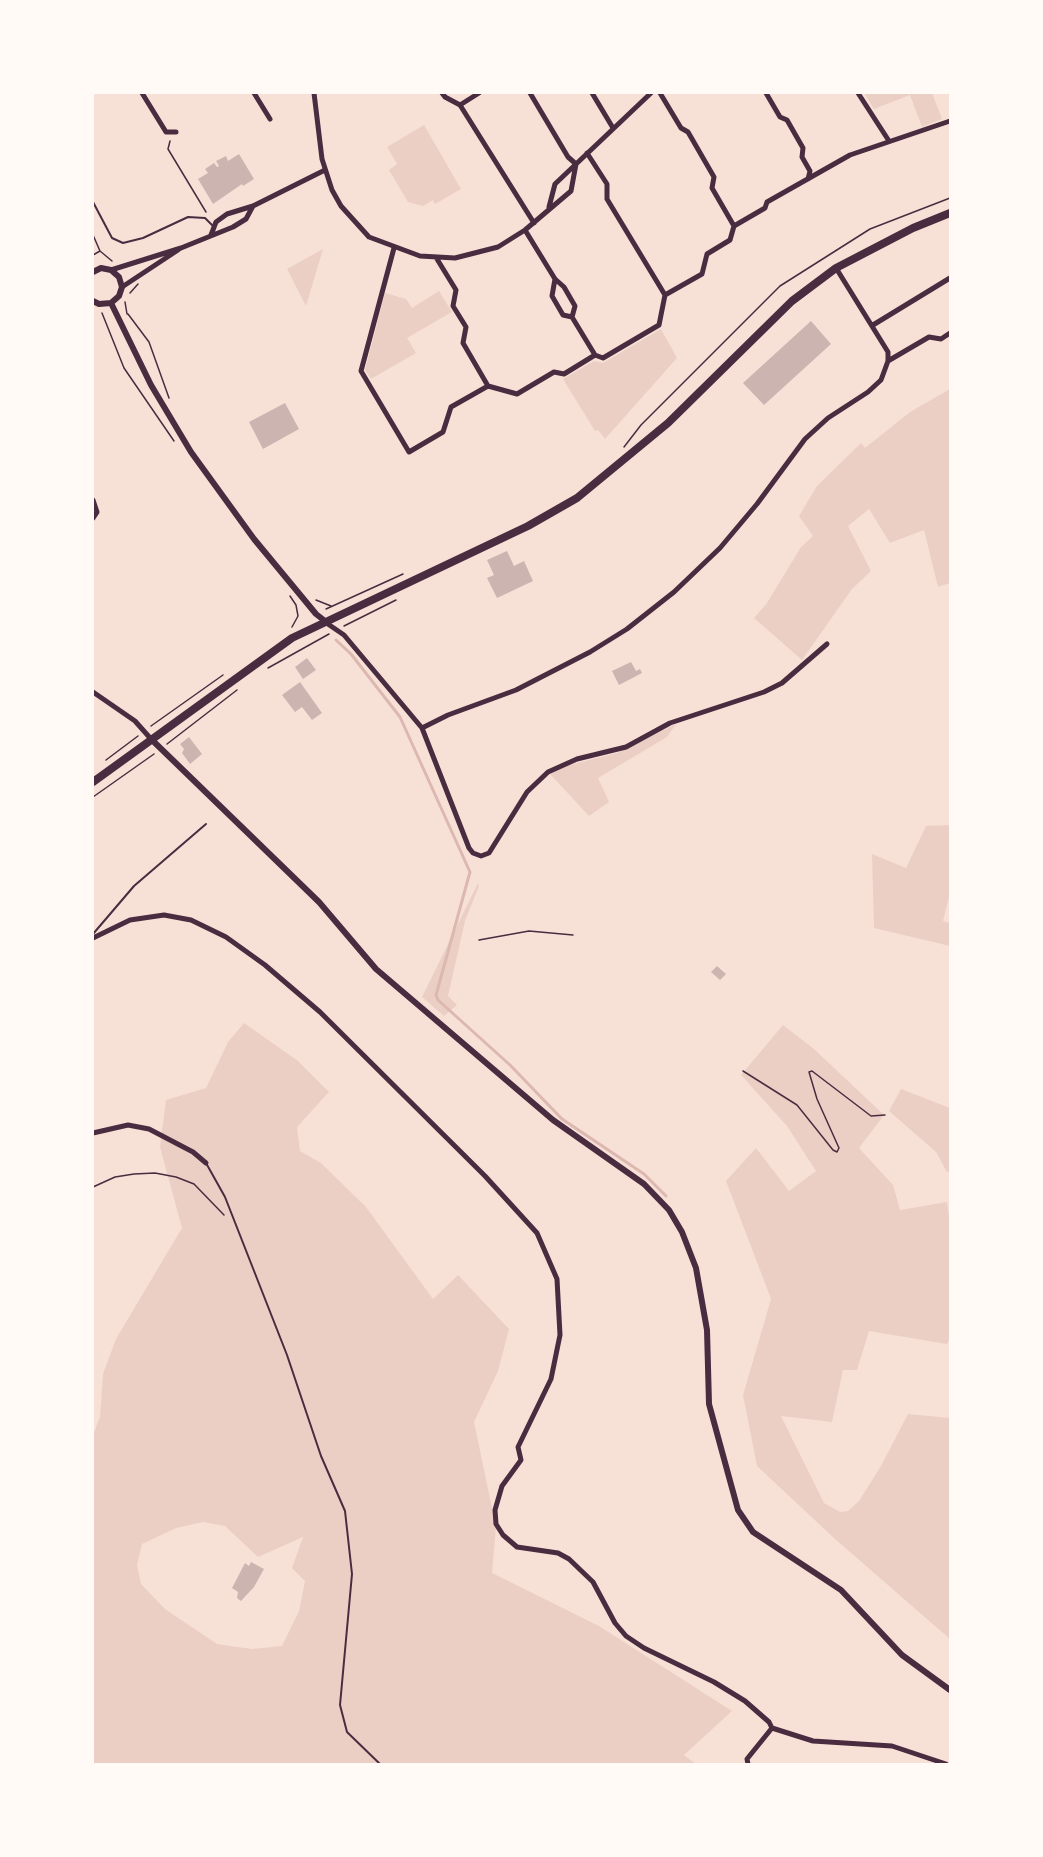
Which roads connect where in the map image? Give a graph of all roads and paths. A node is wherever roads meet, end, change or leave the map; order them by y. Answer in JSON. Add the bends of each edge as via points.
{"nodes":[{"id":1,"x":142,"y":93,"type":"edge"},
{"id":2,"x":254,"y":93,"type":"edge"},
{"id":3,"x":314,"y":93,"type":"edge"},
{"id":4,"x":442,"y":93,"type":"edge"},
{"id":5,"x":479,"y":93,"type":"edge"},
{"id":6,"x":530,"y":93,"type":"edge"},
{"id":7,"x":592,"y":93,"type":"edge"},
{"id":8,"x":660,"y":93,"type":"edge"},
{"id":9,"x":766,"y":93,"type":"edge"},
{"id":10,"x":858,"y":93,"type":"edge"},
{"id":11,"x":649,"y":94,"type":"edge"},
{"id":12,"x":460,"y":105,"type":"junction"},
{"id":13,"x":270,"y":119,"type":"dead end"},
{"id":14,"x":950,"y":122,"type":"edge"},
{"id":15,"x":613,"y":128,"type":"junction"},
{"id":16,"x":166,"y":132,"type":"junction"},
{"id":17,"x":176,"y":132,"type":"dead end"},
{"id":18,"x":889,"y":141,"type":"junction"},
{"id":19,"x":587,"y":153,"type":"junction"},
{"id":20,"x":576,"y":164,"type":"junction"},
{"id":21,"x":325,"y":170,"type":"junction"},
{"id":22,"x":808,"y":179,"type":"junction"},
{"id":23,"x":950,"y":198,"type":"edge"},
{"id":24,"x":93,"y":202,"type":"edge"},
{"id":25,"x":253,"y":206,"type":"junction"},
{"id":26,"x":549,"y":208,"type":"junction"},
{"id":27,"x":950,"y":213,"type":"edge"},
{"id":28,"x":534,"y":223,"type":"junction"},
{"id":29,"x":214,"y":224,"type":"junction"},
{"id":30,"x":734,"y":226,"type":"junction"},
{"id":31,"x":525,"y":230,"type":"junction"},
{"id":32,"x":93,"y":235,"type":"edge"},
{"id":33,"x":211,"y":235,"type":"junction"},
{"id":34,"x":181,"y":248,"type":"junction"},
{"id":35,"x":394,"y":248,"type":"junction"},
{"id":36,"x":100,"y":251,"type":"dead end"},
{"id":37,"x":437,"y":259,"type":"junction"},
{"id":38,"x":93,"y":263,"type":"edge"},
{"id":39,"x":836,"y":268,"type":"junction"},
{"id":40,"x":111,"y":270,"type":"junction"},
{"id":41,"x":95,"y":271,"type":"edge"},
{"id":42,"x":950,"y":278,"type":"edge"},
{"id":43,"x":555,"y":279,"type":"junction"},
{"id":44,"x":122,"y":287,"type":"junction"},
{"id":45,"x":666,"y":295,"type":"junction"},
{"id":46,"x":93,"y":301,"type":"edge"},
{"id":47,"x":111,"y":303,"type":"junction"},
{"id":48,"x":96,"y":309,"type":"dead end"},
{"id":49,"x":128,"y":314,"type":"dead end"},
{"id":50,"x":572,"y":317,"type":"junction"},
{"id":51,"x":106,"y":322,"type":"dead end"},
{"id":52,"x":873,"y":325,"type":"junction"},
{"id":53,"x":950,"y":333,"type":"edge"},
{"id":54,"x":595,"y":355,"type":"junction"},
{"id":55,"x":888,"y":361,"type":"junction"},
{"id":56,"x":488,"y":386,"type":"junction"},
{"id":57,"x":171,"y":404,"type":"dead end"},
{"id":58,"x":620,"y":452,"type":"dead end"},
{"id":59,"x":93,"y":500,"type":"edge"},
{"id":60,"x":93,"y":518,"type":"edge"},
{"id":61,"x":409,"y":572,"type":"dead end"},
{"id":62,"x":312,"y":597,"type":"dead end"},
{"id":63,"x":332,"y":606,"type":"junction"},
{"id":64,"x":316,"y":614,"type":"junction"},
{"id":65,"x":325,"y":621,"type":"junction"},
{"id":66,"x":300,"y":623,"type":"dead end"},
{"id":67,"x":292,"y":628,"type":"dead end"},
{"id":68,"x":338,"y":629,"type":"junction"},
{"id":69,"x":827,"y":644,"type":"dead end"},
{"id":70,"x":230,"y":671,"type":"dead end"},
{"id":71,"x":262,"y":671,"type":"dead end"},
{"id":72,"x":243,"y":686,"type":"dead end"},
{"id":73,"x":93,"y":692,"type":"edge"},
{"id":74,"x":422,"y":729,"type":"junction"},
{"id":75,"x":144,"y":731,"type":"junction"},
{"id":76,"x":151,"y":739,"type":"junction"},
{"id":77,"x":160,"y":750,"type":"junction"},
{"id":78,"x":102,"y":763,"type":"dead end"},
{"id":79,"x":93,"y":782,"type":"edge"},
{"id":80,"x":93,"y":797,"type":"edge"},
{"id":81,"x":206,"y":824,"type":"dead end"},
{"id":82,"x":93,"y":933,"type":"edge"},
{"id":83,"x":573,"y":935,"type":"dead end"},
{"id":84,"x":93,"y":939,"type":"edge"},
{"id":85,"x":479,"y":940,"type":"dead end"},
{"id":86,"x":743,"y":1071,"type":"dead end"},
{"id":87,"x":885,"y":1115,"type":"dead end"},
{"id":88,"x":93,"y":1133,"type":"edge"},
{"id":89,"x":206,"y":1163,"type":"joint"},
{"id":90,"x":93,"y":1187,"type":"edge"},
{"id":91,"x":234,"y":1220,"type":"junction"},
{"id":92,"x":950,"y":1690,"type":"edge"},
{"id":93,"x":772,"y":1728,"type":"junction"},
{"id":94,"x":380,"y":1764,"type":"edge"},
{"id":95,"x":748,"y":1764,"type":"edge"},
{"id":96,"x":946,"y":1764,"type":"edge"}],
"edges":[{"from":1,"to":16,"type":"street"},
{"from":2,"to":13,"type":"street"},
{"from":3,"to":21,"type":"street"},
{"from":4,"to":12,"type":"street"},
{"from":5,"to":12,"type":"street"},
{"from":6,"to":20,"type":"street"},
{"from":7,"to":15,"type":"street"},
{"from":8,"to":30,"type":"street","via":[[714,177],[712,188]]},
{"from":9,"to":22,"type":"street","via":[[803,148],[802,157],[810,171]]},
{"from":10,"to":18,"type":"street"},
{"from":11,"to":15,"type":"street"},
{"from":12,"to":28,"type":"street"},
{"from":14,"to":18,"type":"street"},
{"from":15,"to":19,"type":"street"},
{"from":16,"to":17,"type":"street"},
{"from":16,"to":29,"type":"path","via":[[170,139],[168,149]]},
{"from":18,"to":22,"type":"street","via":[[850,155]]},
{"from":19,"to":20,"type":"street"},
{"from":19,"to":45,"type":"street","via":[[607,184],[607,199]]},
{"from":20,"to":26,"type":"street","via":[[555,184]]},
{"from":20,"to":26,"type":"street","via":[[571,191]]},
{"from":21,"to":25,"type":"street"},
{"from":21,"to":35,"type":"street","via":[[332,190],[357,225],[369,237]]},
{"from":22,"to":30,"type":"street"},
{"from":23,"to":58,"type":"path","via":[[870,229],[780,286],[641,425]]},
{"from":24,"to":29,"type":"lane","via":[[112,238],[123,243],[188,217],[205,218]]},
{"from":25,"to":29,"type":"street","via":[[227,214]]},
{"from":25,"to":33,"type":"street","via":[[243,222]]},
{"from":26,"to":28,"type":"street"},
{"from":27,"to":39,"type":"main road"},
{"from":28,"to":31,"type":"street"},
{"from":29,"to":33,"type":"street"},
{"from":30,"to":45,"type":"street","via":[[730,240],[707,254],[702,273]]},
{"from":31,"to":37,"type":"street","via":[[486,251]]},
{"from":31,"to":43,"type":"street"},
{"from":32,"to":36,"type":"path"},
{"from":33,"to":34,"type":"street"},
{"from":34,"to":40,"type":"street"},
{"from":34,"to":44,"type":"street"},
{"from":35,"to":37,"type":"street"},
{"from":35,"to":56,"type":"street","via":[[361,371],[409,452],[444,432],[450,407]]},
{"from":37,"to":56,"type":"street","via":[[456,290],[453,306],[466,327],[463,343]]},
{"from":38,"to":41,"type":"street"},
{"from":39,"to":52,"type":"street"},
{"from":39,"to":65,"type":"main road","via":[[792,301],[668,423],[577,498],[528,526]]},
{"from":40,"to":41,"type":"street"},
{"from":40,"to":44,"type":"street"},
{"from":42,"to":52,"type":"street"},
{"from":43,"to":50,"type":"street","via":[[575,306]]},
{"from":43,"to":50,"type":"street","via":[[552,296],[563,315]]},
{"from":44,"to":47,"type":"street","via":[[119,297]]},
{"from":45,"to":54,"type":"street","via":[[659,325],[603,358]]},
{"from":46,"to":47,"type":"street"},
{"from":47,"to":64,"type":"street","via":[[190,452]]},
{"from":48,"to":51,"type":"path"},
{"from":49,"to":57,"type":"path","via":[[149,342]]},
{"from":50,"to":54,"type":"street"},
{"from":52,"to":55,"type":"street","via":[[888,352]]},
{"from":53,"to":55,"type":"street","via":[[940,339],[928,337]]},
{"from":54,"to":56,"type":"street","via":[[564,374],[554,372],[517,394]]},
{"from":55,"to":74,"type":"street","via":[[881,380],[805,439],[720,548],[674,592],[590,652],[516,690],[447,715]]},
{"from":59,"to":60,"type":"street"},
{"from":61,"to":63,"type":"path"},
{"from":62,"to":63,"type":"path"},
{"from":63,"to":64,"type":"path"},
{"from":64,"to":65,"type":"street"},
{"from":65,"to":68,"type":"street"},
{"from":65,"to":76,"type":"main road","via":[[261,659]]},
{"from":66,"to":67,"type":"path"},
{"from":68,"to":71,"type":"path"},
{"from":68,"to":74,"type":"street"},
{"from":69,"to":74,"type":"street","via":[[782,683],[758,695],[670,723],[626,747],[577,759],[548,772],[527,792],[489,854],[481,856],[469,848]]},
{"from":70,"to":75,"type":"path"},
{"from":72,"to":77,"type":"path"},
{"from":73,"to":75,"type":"street"},
{"from":75,"to":76,"type":"street"},
{"from":75,"to":78,"type":"path"},
{"from":76,"to":77,"type":"street"},
{"from":76,"to":79,"type":"main road"},
{"from":77,"to":80,"type":"path"},
{"from":77,"to":92,"type":"street","via":[[318,902],[376,969],[553,1120],[644,1184],[669,1210],[696,1268],[707,1330],[709,1404],[738,1510],[753,1532],[841,1590],[902,1655]]},
{"from":81,"to":82,"type":"lane","via":[[134,886]]},
{"from":83,"to":85,"type":"path","via":[[529,931]]},
{"from":84,"to":93,"type":"street","via":[[130,920],[164,915],[191,920],[226,937],[320,1012],[486,1176],[537,1233],[557,1279],[560,1335],[551,1378],[518,1447],[521,1460],[502,1486],[495,1510],[496,1524],[517,1547],[558,1553],[569,1559],[593,1582],[626,1636],[745,1701]]},
{"from":86,"to":87,"type":"path","via":[[797,1105],[837,1152],[839,1148],[817,1099],[810,1072],[871,1116]]},
{"from":88,"to":89,"type":"street","via":[[128,1125],[150,1130],[194,1152]]},
{"from":89,"to":91,"type":"lane"},
{"from":90,"to":91,"type":"path","via":[[134,1174],[176,1177],[194,1184]]},
{"from":91,"to":94,"type":"lane","via":[[345,1511],[352,1574],[340,1705],[347,1732]]},
{"from":93,"to":95,"type":"street","via":[[747,1759]]},
{"from":93,"to":96,"type":"street","via":[[813,1741],[885,1745]]}]}
